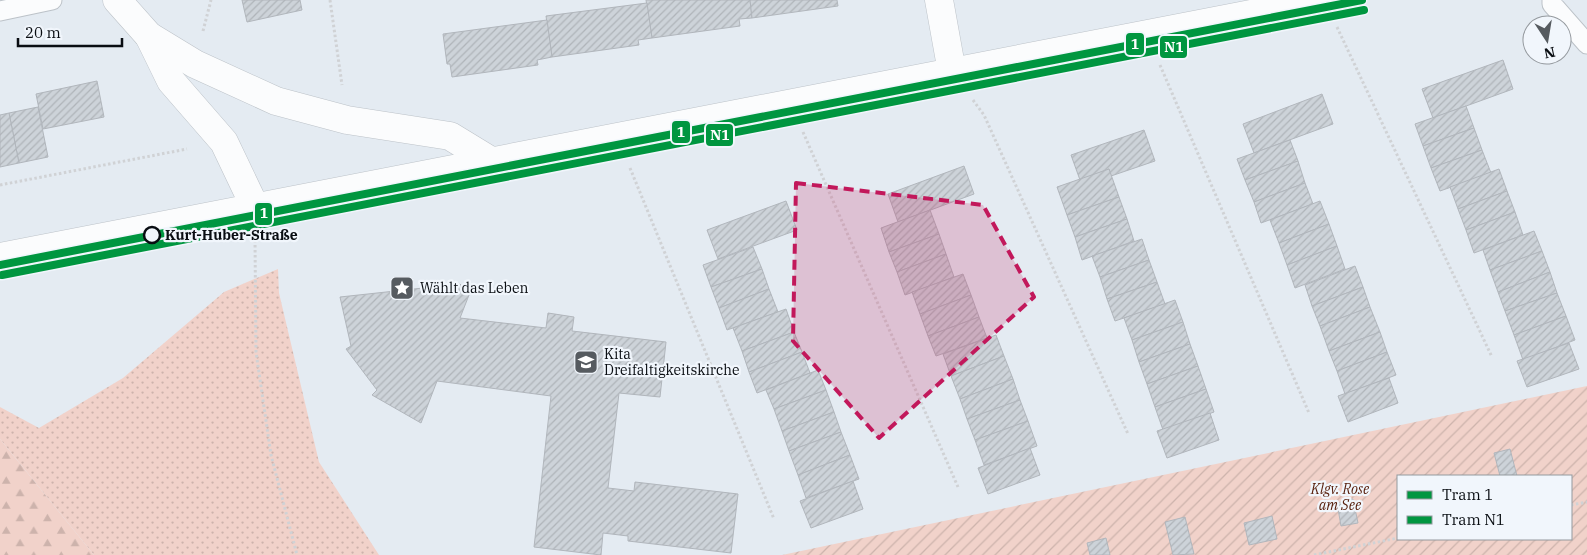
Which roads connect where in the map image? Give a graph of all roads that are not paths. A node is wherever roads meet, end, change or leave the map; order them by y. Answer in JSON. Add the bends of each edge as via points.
{"nodes":[{"id":1,"x":52,"y":0,"type":"edge"},
{"id":2,"x":117,"y":0,"type":"edge"},
{"id":3,"x":939,"y":0,"type":"edge"},
{"id":4,"x":1552,"y":0,"type":"edge"},
{"id":5,"x":0,"y":11,"type":"edge"},
{"id":6,"x":1328,"y":11,"type":"edge"},
{"id":7,"x":149,"y":36,"type":"junction"},
{"id":8,"x":1587,"y":44,"type":"edge"},
{"id":9,"x":952,"y":72,"type":"junction"},
{"id":10,"x":491,"y":161,"type":"junction"},
{"id":11,"x":255,"y":207,"type":"junction"},
{"id":12,"x":0,"y":257,"type":"edge"}],
"edges":[{"from":1,"to":5,"type":"lane"},
{"from":2,"to":7,"type":"street"},
{"from":3,"to":9,"type":"street"},
{"from":4,"to":8,"type":"lane"},
{"from":6,"to":9,"type":"street","via":[[1147,34]]},
{"from":7,"to":10,"type":"street","via":[[195,64],[276,101],[347,120],[450,136]]},
{"from":7,"to":11,"type":"street","via":[[171,81],[224,142]]},
{"from":9,"to":10,"type":"street"},
{"from":10,"to":11,"type":"street"},
{"from":11,"to":12,"type":"street"}]}
